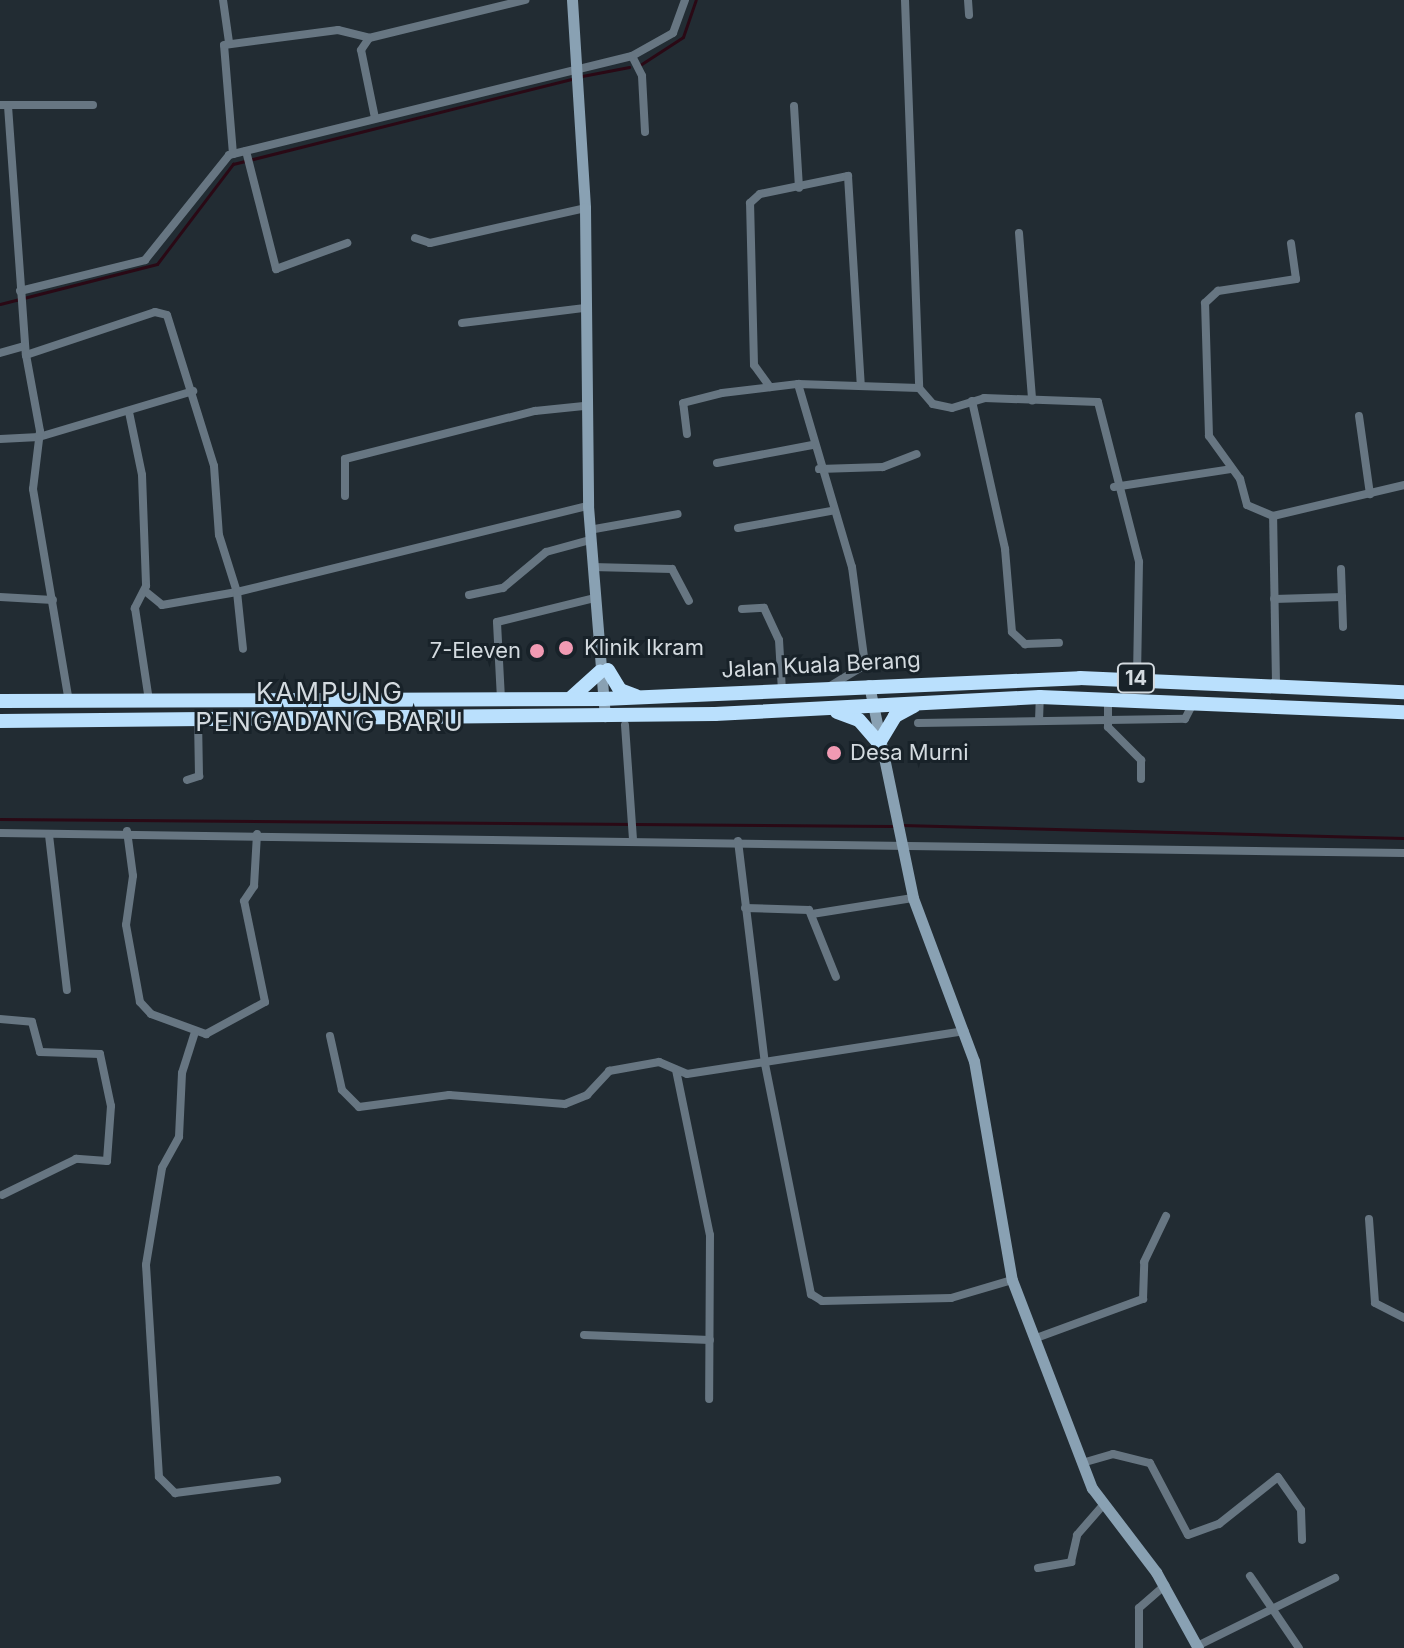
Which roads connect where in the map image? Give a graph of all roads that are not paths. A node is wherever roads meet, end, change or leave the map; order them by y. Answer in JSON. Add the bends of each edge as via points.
{"nodes":[{"id":1,"x":223,"y":0,"type":"edge"},
{"id":2,"x":525,"y":0,"type":"edge"},
{"id":3,"x":572,"y":0,"type":"edge"},
{"id":4,"x":685,"y":0,"type":"edge"},
{"id":5,"x":905,"y":0,"type":"edge"},
{"id":6,"x":968,"y":0,"type":"edge"},
{"id":7,"x":969,"y":15,"type":"dead end"},
{"id":8,"x":369,"y":38,"type":"junction"},
{"id":9,"x":229,"y":42,"type":"junction"},
{"id":10,"x":632,"y":56,"type":"junction"},
{"id":11,"x":574,"y":68,"type":"junction"},
{"id":12,"x":93,"y":105,"type":"dead end"},
{"id":13,"x":4,"y":106,"type":"edge"},
{"id":14,"x":794,"y":106,"type":"dead end"},
{"id":15,"x":375,"y":118,"type":"junction"},
{"id":16,"x":645,"y":132,"type":"dead end"},
{"id":17,"x":246,"y":153,"type":"junction"},
{"id":18,"x":233,"y":154,"type":"junction"},
{"id":19,"x":799,"y":188,"type":"junction"},
{"id":20,"x":585,"y":208,"type":"junction"},
{"id":21,"x":11,"y":212,"type":"junction"},
{"id":22,"x":0,"y":213,"type":"edge"},
{"id":23,"x":1019,"y":233,"type":"dead end"},
{"id":24,"x":415,"y":238,"type":"dead end"},
{"id":25,"x":347,"y":243,"type":"dead end"},
{"id":26,"x":1291,"y":243,"type":"dead end"},
{"id":27,"x":21,"y":297,"type":"junction"},
{"id":28,"x":585,"y":308,"type":"junction"},
{"id":29,"x":462,"y":323,"type":"dead end"},
{"id":30,"x":25,"y":350,"type":"junction"},
{"id":31,"x":0,"y":353,"type":"edge"},
{"id":32,"x":798,"y":384,"type":"junction"},
{"id":33,"x":861,"y":386,"type":"junction"},
{"id":34,"x":770,"y":387,"type":"junction"},
{"id":35,"x":919,"y":388,"type":"junction"},
{"id":36,"x":193,"y":391,"type":"junction"},
{"id":37,"x":1032,"y":400,"type":"junction"},
{"id":38,"x":972,"y":401,"type":"junction"},
{"id":39,"x":584,"y":406,"type":"junction"},
{"id":40,"x":129,"y":412,"type":"junction"},
{"id":41,"x":1359,"y":416,"type":"dead end"},
{"id":42,"x":687,"y":434,"type":"dead end"},
{"id":43,"x":39,"y":437,"type":"junction"},
{"id":44,"x":0,"y":439,"type":"edge"},
{"id":45,"x":812,"y":445,"type":"junction"},
{"id":46,"x":917,"y":454,"type":"dead end"},
{"id":47,"x":717,"y":463,"type":"dead end"},
{"id":48,"x":819,"y":469,"type":"junction"},
{"id":49,"x":1231,"y":469,"type":"junction"},
{"id":50,"x":1404,"y":485,"type":"edge"},
{"id":51,"x":1114,"y":487,"type":"junction"},
{"id":52,"x":1370,"y":494,"type":"junction"},
{"id":53,"x":345,"y":496,"type":"dead end"},
{"id":54,"x":588,"y":506,"type":"junction"},
{"id":55,"x":831,"y":511,"type":"junction"},
{"id":56,"x":678,"y":514,"type":"dead end"},
{"id":57,"x":1273,"y":516,"type":"junction"},
{"id":58,"x":738,"y":528,"type":"dead end"},
{"id":59,"x":590,"y":535,"type":"junction"},
{"id":60,"x":592,"y":567,"type":"junction"},
{"id":61,"x":1341,"y":569,"type":"dead end"},
{"id":62,"x":145,"y":591,"type":"junction"},
{"id":63,"x":237,"y":592,"type":"junction"},
{"id":64,"x":469,"y":595,"type":"dead end"},
{"id":65,"x":0,"y":597,"type":"edge"},
{"id":66,"x":1342,"y":597,"type":"junction"},
{"id":67,"x":595,"y":598,"type":"junction"},
{"id":68,"x":1274,"y":599,"type":"junction"},
{"id":69,"x":53,"y":600,"type":"junction"},
{"id":70,"x":689,"y":601,"type":"dead end"},
{"id":71,"x":742,"y":609,"type":"dead end"},
{"id":72,"x":1343,"y":627,"type":"dead end"},
{"id":73,"x":1059,"y":643,"type":"dead end"},
{"id":74,"x":243,"y":649,"type":"dead end"},
{"id":75,"x":604,"y":671,"type":"junction"},
{"id":76,"x":1137,"y":678,"type":"junction"},
{"id":77,"x":950,"y":680,"type":"junction"},
{"id":78,"x":1276,"y":683,"type":"junction"},
{"id":79,"x":869,"y":685,"type":"junction"},
{"id":80,"x":826,"y":688,"type":"junction"},
{"id":81,"x":782,"y":690,"type":"junction"},
{"id":82,"x":1404,"y":692,"type":"edge"},
{"id":83,"x":640,"y":697,"type":"junction"},
{"id":84,"x":1040,"y":697,"type":"junction"},
{"id":85,"x":608,"y":698,"type":"junction"},
{"id":86,"x":983,"y":698,"type":"junction"},
{"id":87,"x":1108,"y":698,"type":"junction"},
{"id":88,"x":501,"y":699,"type":"junction"},
{"id":89,"x":560,"y":699,"type":"junction"},
{"id":90,"x":945,"y":699,"type":"junction"},
{"id":91,"x":1194,"y":700,"type":"junction"},
{"id":92,"x":0,"y":701,"type":"edge"},
{"id":93,"x":69,"y":702,"type":"junction"},
{"id":94,"x":149,"y":702,"type":"junction"},
{"id":95,"x":872,"y":706,"type":"junction"},
{"id":96,"x":801,"y":709,"type":"junction"},
{"id":97,"x":1404,"y":712,"type":"edge"},
{"id":98,"x":198,"y":718,"type":"junction"},
{"id":99,"x":506,"y":718,"type":"junction"},
{"id":100,"x":983,"y":718,"type":"junction"},
{"id":101,"x":615,"y":719,"type":"junction"},
{"id":102,"x":1108,"y":719,"type":"junction"},
{"id":103,"x":0,"y":721,"type":"edge"},
{"id":104,"x":1039,"y":721,"type":"junction"},
{"id":105,"x":918,"y":723,"type":"dead end"},
{"id":106,"x":879,"y":743,"type":"junction"},
{"id":107,"x":1141,"y":779,"type":"dead end"},
{"id":108,"x":187,"y":780,"type":"dead end"},
{"id":109,"x":127,"y":831,"type":"junction"},
{"id":110,"x":0,"y":833,"type":"edge"},
{"id":111,"x":257,"y":834,"type":"junction"},
{"id":112,"x":49,"y":835,"type":"junction"},
{"id":113,"x":633,"y":836,"type":"junction"},
{"id":114,"x":898,"y":840,"type":"junction"},
{"id":115,"x":738,"y":841,"type":"junction"},
{"id":116,"x":1404,"y":853,"type":"edge"},
{"id":117,"x":913,"y":898,"type":"junction"},
{"id":118,"x":745,"y":908,"type":"junction"},
{"id":119,"x":812,"y":914,"type":"junction"},
{"id":120,"x":836,"y":977,"type":"dead end"},
{"id":121,"x":67,"y":990,"type":"dead end"},
{"id":122,"x":0,"y":1019,"type":"edge"},
{"id":123,"x":965,"y":1031,"type":"junction"},
{"id":124,"x":195,"y":1032,"type":"junction"},
{"id":125,"x":330,"y":1036,"type":"dead end"},
{"id":126,"x":765,"y":1064,"type":"junction"},
{"id":127,"x":676,"y":1070,"type":"junction"},
{"id":128,"x":2,"y":1195,"type":"dead end"},
{"id":129,"x":1166,"y":1216,"type":"dead end"},
{"id":130,"x":1369,"y":1219,"type":"dead end"},
{"id":131,"x":1012,"y":1280,"type":"junction"},
{"id":132,"x":1404,"y":1318,"type":"edge"},
{"id":133,"x":584,"y":1335,"type":"dead end"},
{"id":134,"x":1039,"y":1337,"type":"junction"},
{"id":135,"x":710,"y":1340,"type":"junction"},
{"id":136,"x":709,"y":1399,"type":"dead end"},
{"id":137,"x":1082,"y":1463,"type":"junction"},
{"id":138,"x":277,"y":1480,"type":"dead end"},
{"id":139,"x":1102,"y":1506,"type":"junction"},
{"id":140,"x":1302,"y":1540,"type":"dead end"},
{"id":141,"x":1038,"y":1568,"type":"dead end"},
{"id":142,"x":1250,"y":1576,"type":"dead end"},
{"id":143,"x":1335,"y":1578,"type":"dead end"},
{"id":144,"x":1165,"y":1585,"type":"junction"},
{"id":145,"x":1272,"y":1612,"type":"junction"},
{"id":146,"x":1197,"y":1647,"type":"edge"},
{"id":147,"x":1139,"y":1648,"type":"edge"},
{"id":148,"x":1299,"y":1648,"type":"edge"}],
"edges":[{"from":1,"to":9,"type":"street"},
{"from":2,"to":8,"type":"street"},
{"from":3,"to":11,"type":"main road"},
{"from":4,"to":10,"type":"street","via":[[673,33]]},
{"from":5,"to":35,"type":"street"},
{"from":6,"to":7,"type":"street"},
{"from":8,"to":9,"type":"street","via":[[338,30]]},
{"from":8,"to":15,"type":"street","via":[[361,50]]},
{"from":9,"to":18,"type":"street","via":[[222,51]]},
{"from":10,"to":11,"type":"street"},
{"from":10,"to":16,"type":"street","via":[[642,76]]},
{"from":11,"to":15,"type":"street"},
{"from":11,"to":20,"type":"main road"},
{"from":12,"to":13,"type":"street"},
{"from":13,"to":21,"type":"street"},
{"from":14,"to":19,"type":"street"},
{"from":15,"to":17,"type":"street"},
{"from":17,"to":18,"type":"street"},
{"from":17,"to":25,"type":"street","via":[[276,269]]},
{"from":18,"to":27,"type":"street","via":[[145,260]]},
{"from":19,"to":33,"type":"street","via":[[853,179]]},
{"from":19,"to":34,"type":"street","via":[[760,194],[750,203],[754,365]]},
{"from":20,"to":24,"type":"street","via":[[430,243]]},
{"from":20,"to":28,"type":"main road"},
{"from":21,"to":22,"type":"street"},
{"from":21,"to":27,"type":"street"},
{"from":23,"to":37,"type":"street"},
{"from":26,"to":49,"type":"street","via":[[1296,279],[1206,299],[1209,436]]},
{"from":27,"to":30,"type":"street"},
{"from":28,"to":29,"type":"street"},
{"from":28,"to":39,"type":"main road"},
{"from":30,"to":31,"type":"street"},
{"from":30,"to":36,"type":"street","via":[[161,312],[172,323]]},
{"from":30,"to":43,"type":"street"},
{"from":32,"to":33,"type":"street"},
{"from":32,"to":34,"type":"street"},
{"from":32,"to":45,"type":"street"},
{"from":33,"to":35,"type":"street"},
{"from":34,"to":42,"type":"street","via":[[683,403]]},
{"from":35,"to":38,"type":"street","via":[[933,404]]},
{"from":36,"to":40,"type":"street"},
{"from":36,"to":63,"type":"street","via":[[214,466],[223,556]]},
{"from":37,"to":38,"type":"street"},
{"from":37,"to":51,"type":"street","via":[[1098,402]]},
{"from":38,"to":73,"type":"street","via":[[1005,549],[1012,632],[1025,644]]},
{"from":39,"to":53,"type":"street","via":[[535,411],[345,459]]},
{"from":39,"to":54,"type":"main road"},
{"from":40,"to":43,"type":"street"},
{"from":40,"to":62,"type":"street","via":[[142,475]]},
{"from":41,"to":52,"type":"street"},
{"from":43,"to":44,"type":"street"},
{"from":43,"to":69,"type":"street","via":[[33,489]]},
{"from":45,"to":47,"type":"street"},
{"from":45,"to":48,"type":"street"},
{"from":46,"to":48,"type":"street","via":[[883,467]]},
{"from":48,"to":55,"type":"street"},
{"from":49,"to":51,"type":"street"},
{"from":49,"to":57,"type":"street","via":[[1247,505]]},
{"from":50,"to":52,"type":"street"},
{"from":51,"to":76,"type":"street","via":[[1139,562]]},
{"from":52,"to":57,"type":"street"},
{"from":54,"to":59,"type":"main road"},
{"from":54,"to":63,"type":"street"},
{"from":55,"to":58,"type":"street"},
{"from":55,"to":80,"type":"street","via":[[852,567],[865,665]]},
{"from":56,"to":59,"type":"street"},
{"from":57,"to":68,"type":"street"},
{"from":59,"to":60,"type":"main road"},
{"from":59,"to":64,"type":"street","via":[[546,552],[503,588]]},
{"from":60,"to":67,"type":"main road"},
{"from":60,"to":70,"type":"street","via":[[672,569]]},
{"from":61,"to":66,"type":"street"},
{"from":62,"to":63,"type":"street","via":[[162,605]]},
{"from":62,"to":94,"type":"street","via":[[135,608]]},
{"from":63,"to":74,"type":"street"},
{"from":65,"to":69,"type":"street"},
{"from":66,"to":68,"type":"street"},
{"from":66,"to":72,"type":"street"},
{"from":67,"to":75,"type":"main road"},
{"from":67,"to":88,"type":"street","via":[[497,622]]},
{"from":68,"to":78,"type":"street"},
{"from":69,"to":93,"type":"street"},
{"from":71,"to":81,"type":"street","via":[[764,608],[779,640]]},
{"from":75,"to":83,"type":"highway","via":[[620,690]]},
{"from":75,"to":85,"type":"main road"},
{"from":75,"to":89,"type":"highway","via":[[587,689]]},
{"from":76,"to":77,"type":"highway","name":"Jalan Kuala Berang","number":"14"},
{"from":76,"to":78,"type":"highway","name":"Jalan Kuala Berang","number":"14"},
{"from":77,"to":79,"type":"highway","name":"Jalan Kuala Berang","number":"14"},
{"from":77,"to":86,"type":"highway","via":[[954,692]]},
{"from":78,"to":82,"type":"highway","name":"Jalan Kuala Berang","number":"14"},
{"from":79,"to":80,"type":"highway","name":"Jalan Kuala Berang","number":"14"},
{"from":79,"to":95,"type":"main road"},
{"from":80,"to":81,"type":"highway","name":"Jalan Kuala Berang","number":"14"},
{"from":81,"to":83,"type":"highway","name":"Jalan Kuala Berang","number":"14"},
{"from":83,"to":85,"type":"highway","name":"Jalan Kuala Berang","number":"14"},
{"from":84,"to":86,"type":"highway","name":"Jalan Kuala Berang","number":"14"},
{"from":84,"to":87,"type":"highway","name":"Jalan Kuala Berang","number":"14"},
{"from":84,"to":104,"type":"street"},
{"from":85,"to":89,"type":"highway","name":"Jalan Kuala Berang","number":"14"},
{"from":85,"to":101,"type":"main road"},
{"from":86,"to":90,"type":"highway","name":"Jalan Kuala Berang","number":"14"},
{"from":86,"to":100,"type":"street"},
{"from":87,"to":91,"type":"highway","name":"Jalan Kuala Berang","number":"14"},
{"from":87,"to":102,"type":"street"},
{"from":88,"to":89,"type":"highway","name":"Jalan Kuala Berang","number":"14"},
{"from":88,"to":94,"type":"highway","name":"Jalan Kuala Berang","number":"14"},
{"from":90,"to":95,"type":"highway","name":"Jalan Kuala Berang","number":"14"},
{"from":90,"to":106,"type":"highway","via":[[895,716]]},
{"from":91,"to":97,"type":"highway","name":"Jalan Kuala Berang","number":"14"},
{"from":91,"to":102,"type":"street","via":[[1194,714],[1185,719]]},
{"from":92,"to":93,"type":"highway","name":"Jalan Kuala Berang","number":"14"},
{"from":93,"to":94,"type":"highway","name":"Jalan Kuala Berang","number":"14"},
{"from":95,"to":96,"type":"highway","name":"Jalan Kuala Berang","number":"14"},
{"from":95,"to":106,"type":"main road"},
{"from":96,"to":101,"type":"highway","name":"Jalan Kuala Berang","number":"14"},
{"from":96,"to":106,"type":"highway","via":[[849,714]]},
{"from":98,"to":99,"type":"highway","name":"Jalan Kuala Berang","number":"14"},
{"from":98,"to":103,"type":"highway","name":"Jalan Kuala Berang","number":"14"},
{"from":98,"to":108,"type":"street","via":[[199,776]]},
{"from":99,"to":101,"type":"highway","name":"Jalan Kuala Berang","number":"14"},
{"from":99,"to":101,"type":"highway","name":"Jalan Kuala Berang","number":"14"},
{"from":100,"to":104,"type":"street"},
{"from":100,"to":105,"type":"street"},
{"from":101,"to":113,"type":"street"},
{"from":102,"to":104,"type":"street"},
{"from":102,"to":107,"type":"street","via":[[1114,737],[1141,760]]},
{"from":106,"to":114,"type":"main road"},
{"from":109,"to":111,"type":"street"},
{"from":109,"to":112,"type":"street"},
{"from":109,"to":124,"type":"street","via":[[133,876],[126,925],[140,1002]]},
{"from":110,"to":112,"type":"street"},
{"from":111,"to":113,"type":"street"},
{"from":111,"to":124,"type":"street","via":[[254,886],[244,901],[265,1002],[214,1032]]},
{"from":112,"to":121,"type":"street"},
{"from":113,"to":115,"type":"street"},
{"from":114,"to":115,"type":"street"},
{"from":114,"to":116,"type":"street"},
{"from":114,"to":117,"type":"main road"},
{"from":115,"to":118,"type":"street"},
{"from":117,"to":119,"type":"street"},
{"from":117,"to":123,"type":"main road"},
{"from":118,"to":119,"type":"street","via":[[803,907]]},
{"from":118,"to":126,"type":"street"},
{"from":119,"to":120,"type":"street","via":[[824,963]]},
{"from":122,"to":128,"type":"street","via":[[32,1022],[40,1052],[100,1054],[111,1106],[107,1161],[76,1159]]},
{"from":123,"to":126,"type":"street"},
{"from":123,"to":131,"type":"main road"},
{"from":124,"to":138,"type":"street","via":[[182,1073],[179,1137],[162,1168],[146,1265],[159,1477],[175,1493]]},
{"from":125,"to":127,"type":"street","via":[[342,1090],[359,1107],[449,1095],[565,1104],[587,1095],[609,1071],[659,1062]]},
{"from":126,"to":127,"type":"street"},
{"from":126,"to":131,"type":"street","via":[[815,1299],[951,1298]]},
{"from":127,"to":135,"type":"street","via":[[687,1144],[708,1214]]},
{"from":129,"to":134,"type":"street","via":[[1144,1262],[1143,1299]]},
{"from":130,"to":132,"type":"street","via":[[1375,1303]]},
{"from":131,"to":134,"type":"main road"},
{"from":133,"to":135,"type":"street"},
{"from":134,"to":137,"type":"main road"},
{"from":135,"to":136,"type":"street"},
{"from":137,"to":139,"type":"main road"},
{"from":137,"to":140,"type":"street","via":[[1113,1454],[1150,1463],[1188,1535],[1219,1524],[1278,1477],[1301,1510]]},
{"from":139,"to":141,"type":"street","via":[[1077,1535],[1071,1562]]},
{"from":139,"to":144,"type":"main road"},
{"from":142,"to":145,"type":"street"},
{"from":143,"to":145,"type":"street"},
{"from":144,"to":146,"type":"main road"},
{"from":144,"to":147,"type":"street","via":[[1139,1608]]},
{"from":145,"to":146,"type":"street"},
{"from":145,"to":148,"type":"street"}]}
